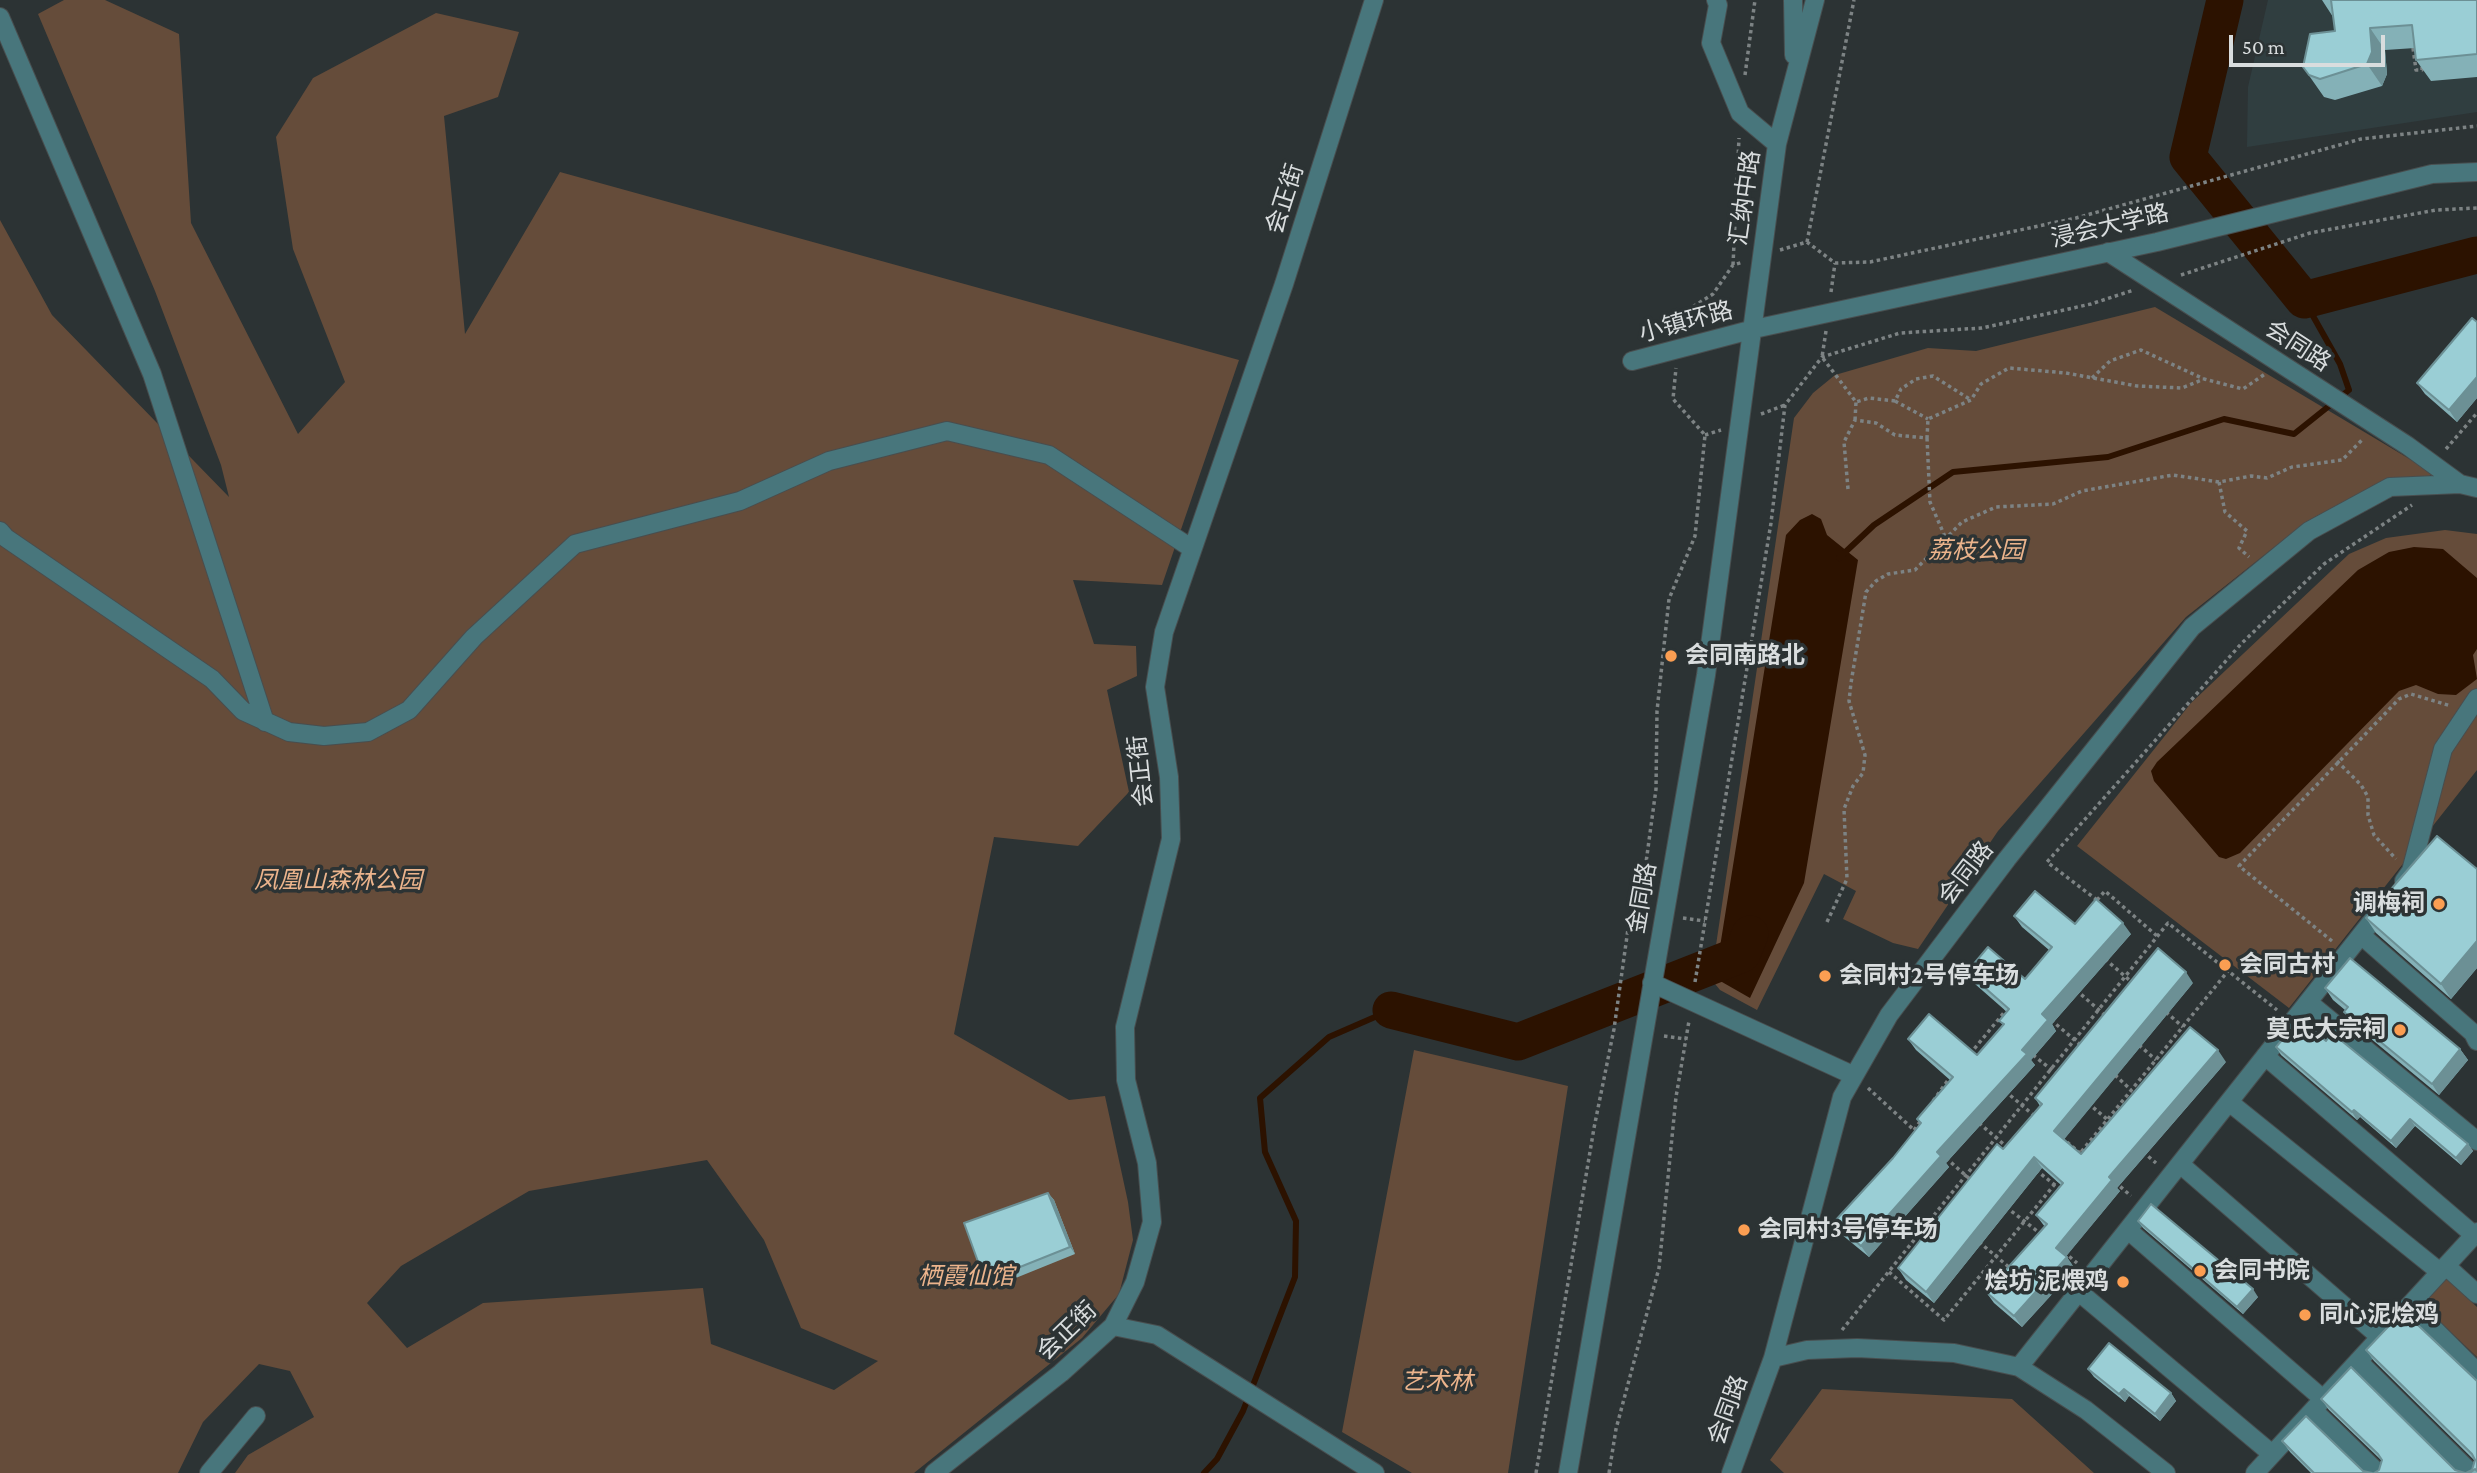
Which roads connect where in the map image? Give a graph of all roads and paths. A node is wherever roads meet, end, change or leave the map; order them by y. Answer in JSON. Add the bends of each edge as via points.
{"nodes":[{"id":1,"x":1374,"y":0,"type":"edge"},
{"id":2,"x":1716,"y":0,"type":"edge"},
{"id":3,"x":1793,"y":0,"type":"edge"},
{"id":4,"x":1815,"y":0,"type":"edge"},
{"id":5,"x":1854,"y":0,"type":"edge"},
{"id":6,"x":0,"y":17,"type":"edge"},
{"id":7,"x":2413,"y":48,"type":"edge"},
{"id":8,"x":2421,"y":52,"type":"edge"},
{"id":9,"x":1795,"y":76,"type":"junction"},
{"id":10,"x":2477,"y":126,"type":"edge"},
{"id":11,"x":1777,"y":144,"type":"junction"},
{"id":12,"x":2477,"y":172,"type":"edge"},
{"id":13,"x":2477,"y":208,"type":"edge"},
{"id":14,"x":2023,"y":231,"type":"dead end"},
{"id":15,"x":1807,"y":242,"type":"dead end"},
{"id":16,"x":2108,"y":252,"type":"junction"},
{"id":17,"x":2155,"y":284,"type":"junction"},
{"id":18,"x":1754,"y":329,"type":"junction"},
{"id":19,"x":1822,"y":357,"type":"junction"},
{"id":20,"x":1632,"y":361,"type":"dead end"},
{"id":21,"x":2280,"y":364,"type":"junction"},
{"id":22,"x":2092,"y":378,"type":"junction"},
{"id":23,"x":2204,"y":379,"type":"junction"},
{"id":24,"x":1971,"y":400,"type":"junction"},
{"id":25,"x":1895,"y":401,"type":"junction"},
{"id":26,"x":1856,"y":402,"type":"junction"},
{"id":27,"x":2477,"y":413,"type":"edge"},
{"id":28,"x":1928,"y":419,"type":"junction"},
{"id":29,"x":1856,"y":420,"type":"junction"},
{"id":30,"x":2377,"y":426,"type":"junction"},
{"id":31,"x":1927,"y":438,"type":"junction"},
{"id":32,"x":2433,"y":464,"type":"junction"},
{"id":33,"x":2219,"y":482,"type":"junction"},
{"id":34,"x":2441,"y":485,"type":"junction"},
{"id":35,"x":2468,"y":486,"type":"edge"},
{"id":36,"x":1848,"y":489,"type":"dead end"},
{"id":37,"x":0,"y":531,"type":"edge"},
{"id":38,"x":1946,"y":539,"type":"junction"},
{"id":39,"x":1191,"y":548,"type":"junction"},
{"id":40,"x":2263,"y":569,"type":"junction"},
{"id":41,"x":2477,"y":698,"type":"edge"},
{"id":42,"x":2454,"y":706,"type":"dead end"},
{"id":43,"x":265,"y":722,"type":"junction"},
{"id":44,"x":2337,"y":761,"type":"junction"},
{"id":45,"x":2412,"y":872,"type":"junction"},
{"id":46,"x":2097,"y":900,"type":"junction"},
{"id":47,"x":2089,"y":910,"type":"edge"},
{"id":48,"x":1827,"y":922,"type":"dead end"},
{"id":49,"x":2361,"y":935,"type":"junction"},
{"id":50,"x":2157,"y":936,"type":"junction"},
{"id":51,"x":2098,"y":953,"type":"edge"},
{"id":52,"x":2347,"y":953,"type":"junction"},
{"id":53,"x":1699,"y":957,"type":"dead end"},
{"id":54,"x":2228,"y":971,"type":"junction"},
{"id":55,"x":2125,"y":976,"type":"junction"},
{"id":56,"x":1620,"y":980,"type":"dead end"},
{"id":57,"x":1652,"y":983,"type":"junction"},
{"id":58,"x":2134,"y":985,"type":"edge"},
{"id":59,"x":2072,"y":986,"type":"edge"},
{"id":60,"x":2308,"y":1002,"type":"junction"},
{"id":61,"x":2011,"y":1004,"type":"edge"},
{"id":62,"x":2099,"y":1009,"type":"junction"},
{"id":63,"x":2164,"y":1010,"type":"edge"},
{"id":64,"x":2047,"y":1017,"type":"edge"},
{"id":65,"x":2108,"y":1018,"type":"edge"},
{"id":66,"x":2293,"y":1022,"type":"junction"},
{"id":67,"x":1689,"y":1023,"type":"dead end"},
{"id":68,"x":1995,"y":1024,"type":"junction"},
{"id":69,"x":2183,"y":1027,"type":"junction"},
{"id":70,"x":2004,"y":1031,"type":"edge"},
{"id":71,"x":2075,"y":1039,"type":"junction"},
{"id":72,"x":2477,"y":1041,"type":"edge"},
{"id":73,"x":2137,"y":1043,"type":"edge"},
{"id":74,"x":2084,"y":1048,"type":"edge"},
{"id":75,"x":2032,"y":1054,"type":"edge"},
{"id":76,"x":2265,"y":1056,"type":"junction"},
{"id":77,"x":1966,"y":1058,"type":"edge"},
{"id":78,"x":2156,"y":1060,"type":"junction"},
{"id":79,"x":1958,"y":1068,"type":"edge"},
{"id":80,"x":2051,"y":1069,"type":"junction"},
{"id":81,"x":2112,"y":1073,"type":"edge"},
{"id":82,"x":1850,"y":1074,"type":"junction"},
{"id":83,"x":2060,"y":1078,"type":"edge"},
{"id":84,"x":1941,"y":1089,"type":"junction"},
{"id":85,"x":2003,"y":1090,"type":"edge"},
{"id":86,"x":2131,"y":1090,"type":"junction"},
{"id":87,"x":2079,"y":1094,"type":"edge"},
{"id":88,"x":1950,"y":1097,"type":"edge"},
{"id":89,"x":2229,"y":1102,"type":"junction"},
{"id":90,"x":2022,"y":1106,"type":"junction"},
{"id":91,"x":2107,"y":1120,"type":"junction"},
{"id":92,"x":2041,"y":1121,"type":"edge"},
{"id":93,"x":1978,"y":1122,"type":"edge"},
{"id":94,"x":2116,"y":1128,"type":"edge"},
{"id":95,"x":2061,"y":1137,"type":"edge"},
{"id":96,"x":1996,"y":1138,"type":"junction"},
{"id":97,"x":2477,"y":1141,"type":"edge"},
{"id":98,"x":2134,"y":1144,"type":"edge"},
{"id":99,"x":2015,"y":1153,"type":"edge"},
{"id":100,"x":2080,"y":1153,"type":"junction"},
{"id":101,"x":1945,"y":1158,"type":"edge"},
{"id":102,"x":2090,"y":1161,"type":"edge"},
{"id":103,"x":2072,"y":1163,"type":"edge"},
{"id":104,"x":2035,"y":1169,"type":"edge"},
{"id":105,"x":2176,"y":1170,"type":"junction"},
{"id":106,"x":2063,"y":1174,"type":"edge"},
{"id":107,"x":1966,"y":1176,"type":"junction"},
{"id":108,"x":2108,"y":1176,"type":"edge"},
{"id":109,"x":1976,"y":1183,"type":"edge"},
{"id":110,"x":2054,"y":1184,"type":"junction"},
{"id":111,"x":2063,"y":1193,"type":"edge"},
{"id":112,"x":2005,"y":1206,"type":"edge"},
{"id":113,"x":2145,"y":1208,"type":"junction"},
{"id":114,"x":1940,"y":1209,"type":"junction"},
{"id":115,"x":1949,"y":1216,"type":"edge"},
{"id":116,"x":2025,"y":1221,"type":"junction"},
{"id":117,"x":2128,"y":1230,"type":"junction"},
{"id":118,"x":2476,"y":1233,"type":"edge"},
{"id":119,"x":2044,"y":1236,"type":"edge"},
{"id":120,"x":1977,"y":1240,"type":"edge"},
{"id":121,"x":2054,"y":1244,"type":"edge"},
{"id":122,"x":1996,"y":1256,"type":"junction"},
{"id":123,"x":2443,"y":1269,"type":"junction"},
{"id":124,"x":1889,"y":1272,"type":"junction"},
{"id":125,"x":2015,"y":1272,"type":"edge"},
{"id":126,"x":2092,"y":1275,"type":"junction"},
{"id":127,"x":2079,"y":1292,"type":"junction"},
{"id":128,"x":2477,"y":1294,"type":"edge"},
{"id":129,"x":2410,"y":1305,"type":"junction"},
{"id":130,"x":1113,"y":1326,"type":"junction"},
{"id":131,"x":2380,"y":1337,"type":"junction"},
{"id":132,"x":1828,"y":1349,"type":"junction"},
{"id":133,"x":1773,"y":1358,"type":"junction"},
{"id":134,"x":2358,"y":1361,"type":"junction"},
{"id":135,"x":2019,"y":1367,"type":"junction"},
{"id":136,"x":2477,"y":1372,"type":"edge"},
{"id":137,"x":2318,"y":1405,"type":"junction"},
{"id":138,"x":256,"y":1416,"type":"dead end"},
{"id":139,"x":2272,"y":1454,"type":"junction"},
{"id":140,"x":209,"y":1473,"type":"edge"},
{"id":141,"x":934,"y":1473,"type":"edge"},
{"id":142,"x":1375,"y":1473,"type":"edge"},
{"id":143,"x":1536,"y":1473,"type":"edge"},
{"id":144,"x":1568,"y":1473,"type":"edge"},
{"id":145,"x":1609,"y":1473,"type":"edge"},
{"id":146,"x":1731,"y":1473,"type":"edge"},
{"id":147,"x":2166,"y":1473,"type":"edge"},
{"id":148,"x":2255,"y":1473,"type":"edge"},
{"id":149,"x":2378,"y":1473,"type":"edge"},
{"id":150,"x":2470,"y":1473,"type":"edge"}],
"edges":[{"from":1,"to":39,"type":"street","name":"会正街","via":[[1284,284]]},
{"from":2,"to":11,"type":"street","via":[[1711,43],[1716,55],[1741,113]]},
{"from":3,"to":9,"type":"street","name":"汇纳中路"},
{"from":4,"to":9,"type":"street","name":"汇纳中路"},
{"from":5,"to":15,"type":"path"},
{"from":6,"to":43,"type":"street","via":[[152,374]]},
{"from":7,"to":8,"type":"path","via":[[2416,70],[2422,70]]},
{"from":9,"to":11,"type":"street","name":"汇纳中路"},
{"from":10,"to":14,"type":"path","via":[[2361,139]]},
{"from":11,"to":18,"type":"street","name":"汇纳中路"},
{"from":12,"to":16,"type":"street","name":"浸会大学路","via":[[2432,174]]},
{"from":13,"to":17,"type":"path","via":[[2436,210],[2310,233]]},
{"from":16,"to":17,"type":"street","name":"会同路"},
{"from":16,"to":18,"type":"street","name":"浸会大学路"},
{"from":17,"to":19,"type":"path","via":[[2091,304],[1982,328],[1900,333]]},
{"from":17,"to":21,"type":"street","name":"会同路"},
{"from":18,"to":20,"type":"street","name":"小镇环路"},
{"from":18,"to":57,"type":"street","name":"金同路","via":[[1706,676]]},
{"from":19,"to":26,"type":"path"},
{"from":19,"to":53,"type":"path","via":[[1785,405],[1771,523]]},
{"from":21,"to":23,"type":"path","via":[[2243,389]]},
{"from":21,"to":30,"type":"street","name":"会同路"},
{"from":22,"to":23,"type":"path","via":[[2182,387]]},
{"from":22,"to":23,"type":"path","via":[[2110,361],[2141,350]]},
{"from":22,"to":24,"type":"path","via":[[2009,368],[1981,384]]},
{"from":24,"to":25,"type":"path","via":[[1933,376],[1916,379],[1901,389]]},
{"from":24,"to":28,"type":"path"},
{"from":25,"to":26,"type":"path","via":[[1869,398]]},
{"from":25,"to":28,"type":"path"},
{"from":26,"to":29,"type":"path"},
{"from":27,"to":32,"type":"path"},
{"from":28,"to":31,"type":"path"},
{"from":29,"to":31,"type":"path","via":[[1876,423],[1895,435]]},
{"from":29,"to":36,"type":"path","via":[[1844,442]]},
{"from":30,"to":32,"type":"street","name":"会同路"},
{"from":30,"to":33,"type":"path","via":[[2342,460],[2292,467],[2267,478]]},
{"from":31,"to":38,"type":"path","via":[[1930,502]]},
{"from":32,"to":35,"type":"street","name":"会同路"},
{"from":33,"to":38,"type":"path","via":[[2173,475],[2082,491],[2053,504],[1996,507],[1962,522]]},
{"from":33,"to":40,"type":"path","via":[[2225,512],[2247,531],[2239,548]]},
{"from":34,"to":35,"type":"street","name":"会同路"},
{"from":34,"to":40,"type":"street","name":"会同路","via":[[2390,487],[2309,531]]},
{"from":34,"to":46,"type":"path","via":[[2324,564],[2241,644],[2048,862]]},
{"from":37,"to":43,"type":"street","via":[[212,679],[243,711]]},
{"from":38,"to":48,"type":"path","via":[[1914,570],[1888,575],[1866,593],[1849,701],[1865,755],[1863,773],[1844,809],[1847,879]]},
{"from":39,"to":43,"type":"street","via":[[1049,455],[947,431],[829,461],[740,501],[575,544],[474,637],[409,710],[368,732],[324,736],[289,732]]},
{"from":39,"to":130,"type":"street","name":"会正街","via":[[1164,632],[1155,687],[1169,777],[1171,839],[1125,1027],[1126,1080],[1147,1163],[1152,1222],[1135,1282]]},
{"from":40,"to":82,"type":"street","name":"会同路","via":[[2192,627],[2007,859],[1896,1005]]},
{"from":41,"to":45,"type":"street","via":[[2443,749]]},
{"from":42,"to":44,"type":"path","via":[[2411,694],[2399,699]]},
{"from":44,"to":45,"type":"path","via":[[2368,797],[2374,835]]},
{"from":44,"to":52,"type":"path","via":[[2239,866]]},
{"from":45,"to":49,"type":"street"},
{"from":46,"to":47,"type":"path"},
{"from":46,"to":50,"type":"path","via":[[2105,891]]},
{"from":49,"to":52,"type":"street"},
{"from":49,"to":72,"type":"street"},
{"from":50,"to":54,"type":"path","via":[[2168,923]]},
{"from":50,"to":55,"type":"path"},
{"from":51,"to":55,"type":"path"},
{"from":52,"to":60,"type":"street"},
{"from":54,"to":66,"type":"path"},
{"from":54,"to":69,"type":"path"},
{"from":55,"to":58,"type":"path"},
{"from":55,"to":62,"type":"path"},
{"from":56,"to":143,"type":"path"},
{"from":57,"to":82,"type":"street"},
{"from":57,"to":144,"type":"street","name":"金同路"},
{"from":59,"to":62,"type":"path"},
{"from":60,"to":66,"type":"street"},
{"from":60,"to":97,"type":"street"},
{"from":61,"to":68,"type":"path"},
{"from":62,"to":65,"type":"path"},
{"from":62,"to":71,"type":"path"},
{"from":63,"to":69,"type":"path"},
{"from":64,"to":71,"type":"path"},
{"from":66,"to":76,"type":"street"},
{"from":67,"to":145,"type":"path","via":[[1676,1097],[1659,1268],[1616,1429]]},
{"from":68,"to":70,"type":"path"},
{"from":68,"to":77,"type":"path"},
{"from":69,"to":78,"type":"path"},
{"from":71,"to":74,"type":"path"},
{"from":71,"to":80,"type":"path"},
{"from":73,"to":78,"type":"path"},
{"from":75,"to":80,"type":"path"},
{"from":76,"to":89,"type":"street"},
{"from":76,"to":118,"type":"street"},
{"from":78,"to":86,"type":"path"},
{"from":79,"to":84,"type":"path"},
{"from":80,"to":83,"type":"path"},
{"from":80,"to":90,"type":"path"},
{"from":81,"to":86,"type":"path"},
{"from":82,"to":84,"type":"path","via":[[1914,1130]]},
{"from":82,"to":133,"type":"street","name":"会同路"},
{"from":84,"to":88,"type":"path"},
{"from":85,"to":90,"type":"path"},
{"from":86,"to":91,"type":"path"},
{"from":87,"to":91,"type":"path"},
{"from":89,"to":105,"type":"street"},
{"from":89,"to":123,"type":"street"},
{"from":90,"to":92,"type":"path"},
{"from":90,"to":96,"type":"path"},
{"from":91,"to":94,"type":"path"},
{"from":91,"to":100,"type":"path"},
{"from":93,"to":96,"type":"path"},
{"from":95,"to":100,"type":"path"},
{"from":96,"to":99,"type":"path"},
{"from":96,"to":107,"type":"path"},
{"from":98,"to":105,"type":"path"},
{"from":100,"to":102,"type":"path"},
{"from":100,"to":103,"type":"path"},
{"from":101,"to":107,"type":"path"},
{"from":104,"to":110,"type":"path"},
{"from":105,"to":113,"type":"street"},
{"from":105,"to":131,"type":"street"},
{"from":106,"to":110,"type":"path"},
{"from":107,"to":109,"type":"path"},
{"from":107,"to":114,"type":"path"},
{"from":108,"to":113,"type":"path"},
{"from":110,"to":111,"type":"path"},
{"from":110,"to":116,"type":"path"},
{"from":112,"to":116,"type":"path"},
{"from":113,"to":117,"type":"street"},
{"from":114,"to":115,"type":"path"},
{"from":114,"to":124,"type":"path"},
{"from":116,"to":119,"type":"path"},
{"from":116,"to":122,"type":"path"},
{"from":117,"to":126,"type":"street"},
{"from":117,"to":137,"type":"street"},
{"from":118,"to":123,"type":"street"},
{"from":120,"to":122,"type":"path"},
{"from":121,"to":126,"type":"path"},
{"from":122,"to":124,"type":"path","via":[[1944,1320]]},
{"from":122,"to":125,"type":"path"},
{"from":123,"to":128,"type":"street"},
{"from":123,"to":129,"type":"street"},
{"from":124,"to":132,"type":"path"},
{"from":126,"to":127,"type":"street"},
{"from":127,"to":135,"type":"street"},
{"from":127,"to":139,"type":"street"},
{"from":129,"to":131,"type":"street"},
{"from":129,"to":136,"type":"street"},
{"from":130,"to":141,"type":"street","name":"会正街"},
{"from":130,"to":142,"type":"street","via":[[1157,1335]]},
{"from":131,"to":134,"type":"street"},
{"from":132,"to":133,"type":"street"},
{"from":132,"to":135,"type":"street","via":[[1954,1353]]},
{"from":133,"to":146,"type":"street","name":"会同路"},
{"from":134,"to":137,"type":"street"},
{"from":134,"to":150,"type":"street"},
{"from":135,"to":147,"type":"street","via":[[2086,1410]]},
{"from":137,"to":139,"type":"street"},
{"from":137,"to":149,"type":"street"},
{"from":138,"to":140,"type":"street"},
{"from":139,"to":148,"type":"street"}]}
